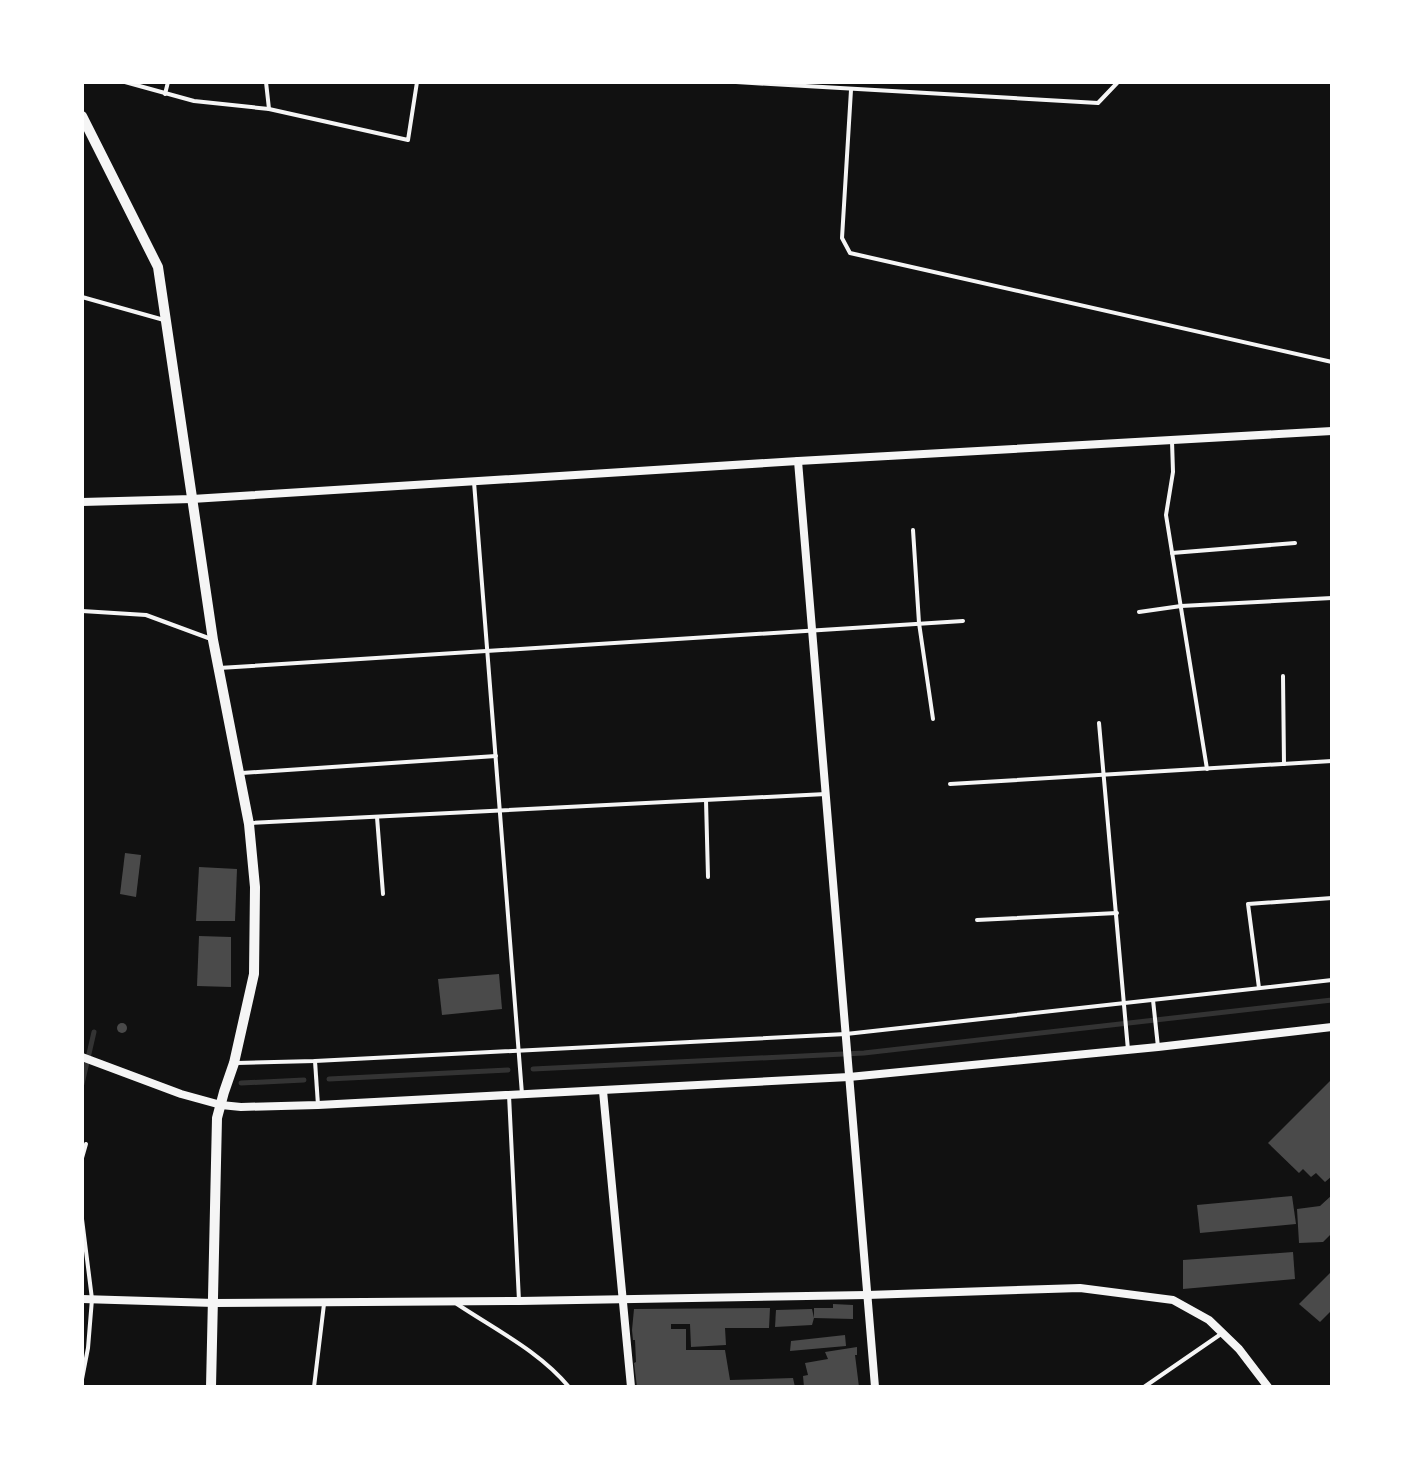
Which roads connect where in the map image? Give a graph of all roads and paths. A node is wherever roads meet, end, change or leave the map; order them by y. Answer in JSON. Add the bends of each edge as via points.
{"nodes":[{"id":1,"x":125,"y":82,"type":"edge"},
{"id":2,"x":168,"y":82,"type":"edge"},
{"id":3,"x":266,"y":82,"type":"edge"},
{"id":4,"x":417,"y":82,"type":"edge"},
{"id":5,"x":736,"y":82,"type":"edge"},
{"id":6,"x":1118,"y":82,"type":"edge"},
{"id":7,"x":851,"y":90,"type":"junction"},
{"id":8,"x":165,"y":94,"type":"junction"},
{"id":9,"x":269,"y":109,"type":"junction"},
{"id":10,"x":82,"y":116,"type":"edge"},
{"id":11,"x":82,"y":297,"type":"edge"},
{"id":12,"x":165,"y":320,"type":"junction"},
{"id":13,"x":1332,"y":362,"type":"edge"},
{"id":14,"x":1332,"y":431,"type":"edge"},
{"id":15,"x":1172,"y":441,"type":"junction"},
{"id":16,"x":798,"y":461,"type":"junction"},
{"id":17,"x":474,"y":481,"type":"junction"},
{"id":18,"x":192,"y":499,"type":"junction"},
{"id":19,"x":82,"y":502,"type":"edge"},
{"id":20,"x":913,"y":530,"type":"dead end"},
{"id":21,"x":1295,"y":543,"type":"dead end"},
{"id":22,"x":1172,"y":553,"type":"junction"},
{"id":23,"x":1332,"y":598,"type":"edge"},
{"id":24,"x":1181,"y":606,"type":"junction"},
{"id":25,"x":82,"y":611,"type":"edge"},
{"id":26,"x":1139,"y":612,"type":"dead end"},
{"id":27,"x":963,"y":621,"type":"dead end"},
{"id":28,"x":919,"y":623,"type":"junction"},
{"id":29,"x":812,"y":630,"type":"junction"},
{"id":30,"x":213,"y":640,"type":"junction"},
{"id":31,"x":487,"y":651,"type":"junction"},
{"id":32,"x":219,"y":668,"type":"junction"},
{"id":33,"x":1283,"y":676,"type":"dead end"},
{"id":34,"x":933,"y":719,"type":"dead end"},
{"id":35,"x":1099,"y":723,"type":"dead end"},
{"id":36,"x":496,"y":756,"type":"junction"},
{"id":37,"x":1332,"y":761,"type":"edge"},
{"id":38,"x":1284,"y":764,"type":"junction"},
{"id":39,"x":1207,"y":769,"type":"junction"},
{"id":40,"x":240,"y":773,"type":"junction"},
{"id":41,"x":1104,"y":775,"type":"junction"},
{"id":42,"x":950,"y":784,"type":"dead end"},
{"id":43,"x":826,"y":794,"type":"junction"},
{"id":44,"x":706,"y":799,"type":"junction"},
{"id":45,"x":500,"y":810,"type":"junction"},
{"id":46,"x":377,"y":817,"type":"junction"},
{"id":47,"x":249,"y":824,"type":"junction"},
{"id":48,"x":708,"y":877,"type":"dead end"},
{"id":49,"x":383,"y":894,"type":"dead end"},
{"id":50,"x":1332,"y":898,"type":"edge"},
{"id":51,"x":1117,"y":913,"type":"junction"},
{"id":52,"x":977,"y":920,"type":"dead end"},
{"id":53,"x":1332,"y":980,"type":"edge"},
{"id":54,"x":1259,"y":988,"type":"junction"},
{"id":55,"x":1153,"y":1000,"type":"junction"},
{"id":56,"x":1123,"y":1003,"type":"junction"},
{"id":57,"x":1332,"y":1027,"type":"edge"},
{"id":58,"x":846,"y":1038,"type":"junction"},
{"id":59,"x":1158,"y":1047,"type":"junction"},
{"id":60,"x":1128,"y":1050,"type":"junction"},
{"id":61,"x":519,"y":1051,"type":"junction"},
{"id":62,"x":82,"y":1057,"type":"edge"},
{"id":63,"x":315,"y":1061,"type":"junction"},
{"id":64,"x":234,"y":1063,"type":"junction"},
{"id":65,"x":849,"y":1077,"type":"junction"},
{"id":66,"x":603,"y":1091,"type":"junction"},
{"id":67,"x":522,"y":1094,"type":"junction"},
{"id":68,"x":509,"y":1095,"type":"junction"},
{"id":69,"x":221,"y":1105,"type":"junction"},
{"id":70,"x":318,"y":1105,"type":"junction"},
{"id":71,"x":86,"y":1144,"type":"dead end"},
{"id":72,"x":82,"y":1158,"type":"edge"},
{"id":73,"x":82,"y":1184,"type":"edge"},
{"id":74,"x":867,"y":1295,"type":"junction"},
{"id":75,"x":86,"y":1299,"type":"edge"},
{"id":76,"x":622,"y":1299,"type":"junction"},
{"id":77,"x":451,"y":1301,"type":"junction"},
{"id":78,"x":519,"y":1301,"type":"junction"},
{"id":79,"x":325,"y":1302,"type":"junction"},
{"id":80,"x":214,"y":1303,"type":"junction"},
{"id":81,"x":1223,"y":1333,"type":"junction"},
{"id":82,"x":82,"y":1379,"type":"edge"},
{"id":83,"x":211,"y":1387,"type":"edge"},
{"id":84,"x":314,"y":1387,"type":"edge"},
{"id":85,"x":569,"y":1387,"type":"edge"},
{"id":86,"x":631,"y":1387,"type":"edge"},
{"id":87,"x":875,"y":1387,"type":"edge"},
{"id":88,"x":1144,"y":1387,"type":"edge"},
{"id":89,"x":1268,"y":1387,"type":"edge"}],
"edges":[{"from":1,"to":8,"type":"lane"},
{"from":2,"to":8,"type":"lane"},
{"from":3,"to":9,"type":"lane"},
{"from":4,"to":9,"type":"lane","via":[[408,140]]},
{"from":5,"to":7,"type":"lane"},
{"from":6,"to":7,"type":"lane","via":[[1098,103]]},
{"from":7,"to":13,"type":"lane","via":[[842,238],[850,253]]},
{"from":8,"to":9,"type":"lane"},
{"from":10,"to":12,"type":"street","via":[[158,267]]},
{"from":11,"to":12,"type":"lane"},
{"from":12,"to":18,"type":"street"},
{"from":14,"to":15,"type":"street"},
{"from":15,"to":16,"type":"street"},
{"from":15,"to":22,"type":"lane","via":[[1166,515]]},
{"from":16,"to":17,"type":"street"},
{"from":16,"to":29,"type":"street"},
{"from":17,"to":18,"type":"street"},
{"from":17,"to":31,"type":"lane"},
{"from":18,"to":19,"type":"street"},
{"from":18,"to":30,"type":"street"},
{"from":20,"to":28,"type":"lane"},
{"from":21,"to":22,"type":"lane"},
{"from":22,"to":24,"type":"lane"},
{"from":23,"to":24,"type":"lane"},
{"from":24,"to":26,"type":"lane"},
{"from":24,"to":39,"type":"lane"},
{"from":25,"to":30,"type":"lane","via":[[146,615]]},
{"from":27,"to":28,"type":"lane"},
{"from":28,"to":29,"type":"lane"},
{"from":28,"to":34,"type":"lane"},
{"from":29,"to":31,"type":"lane"},
{"from":29,"to":43,"type":"street"},
{"from":30,"to":32,"type":"street"},
{"from":31,"to":32,"type":"lane"},
{"from":31,"to":36,"type":"lane"},
{"from":32,"to":40,"type":"street"},
{"from":33,"to":38,"type":"lane"},
{"from":35,"to":41,"type":"lane"},
{"from":36,"to":40,"type":"lane"},
{"from":36,"to":45,"type":"lane"},
{"from":37,"to":38,"type":"lane"},
{"from":38,"to":39,"type":"lane"},
{"from":39,"to":41,"type":"lane"},
{"from":40,"to":47,"type":"street"},
{"from":41,"to":42,"type":"lane"},
{"from":41,"to":51,"type":"lane"},
{"from":43,"to":44,"type":"lane"},
{"from":43,"to":58,"type":"street"},
{"from":44,"to":45,"type":"lane"},
{"from":44,"to":48,"type":"lane"},
{"from":45,"to":46,"type":"lane"},
{"from":45,"to":61,"type":"lane"},
{"from":46,"to":47,"type":"lane"},
{"from":46,"to":49,"type":"lane"},
{"from":47,"to":64,"type":"street","via":[[254,974]]},
{"from":50,"to":54,"type":"lane","via":[[1248,904]]},
{"from":51,"to":52,"type":"lane"},
{"from":51,"to":56,"type":"lane"},
{"from":53,"to":54,"type":"lane"},
{"from":54,"to":55,"type":"lane"},
{"from":55,"to":56,"type":"lane"},
{"from":55,"to":59,"type":"lane"},
{"from":56,"to":58,"type":"lane"},
{"from":56,"to":60,"type":"lane"},
{"from":57,"to":59,"type":"street"},
{"from":58,"to":61,"type":"lane"},
{"from":58,"to":65,"type":"street"},
{"from":59,"to":60,"type":"street"},
{"from":60,"to":65,"type":"street"},
{"from":61,"to":63,"type":"lane"},
{"from":61,"to":67,"type":"lane"},
{"from":62,"to":69,"type":"street"},
{"from":63,"to":64,"type":"lane"},
{"from":63,"to":70,"type":"lane"},
{"from":64,"to":69,"type":"street"},
{"from":65,"to":66,"type":"street"},
{"from":65,"to":74,"type":"street"},
{"from":66,"to":67,"type":"street"},
{"from":66,"to":76,"type":"street"},
{"from":67,"to":68,"type":"street"},
{"from":68,"to":70,"type":"street"},
{"from":68,"to":78,"type":"lane"},
{"from":69,"to":70,"type":"street"},
{"from":69,"to":80,"type":"street","via":[[216,1132]]},
{"from":71,"to":72,"type":"lane"},
{"from":73,"to":75,"type":"lane"},
{"from":74,"to":76,"type":"street"},
{"from":74,"to":81,"type":"street","via":[[1080,1288],[1173,1300]]},
{"from":74,"to":87,"type":"street"},
{"from":75,"to":80,"type":"street"},
{"from":75,"to":82,"type":"lane","via":[[88,1348]]},
{"from":76,"to":78,"type":"street"},
{"from":76,"to":86,"type":"street"},
{"from":77,"to":78,"type":"street"},
{"from":77,"to":79,"type":"street"},
{"from":77,"to":85,"type":"lane","via":[[527,1348]]},
{"from":79,"to":80,"type":"street"},
{"from":79,"to":84,"type":"lane"},
{"from":80,"to":83,"type":"street"},
{"from":81,"to":88,"type":"lane"},
{"from":81,"to":89,"type":"street"}]}
